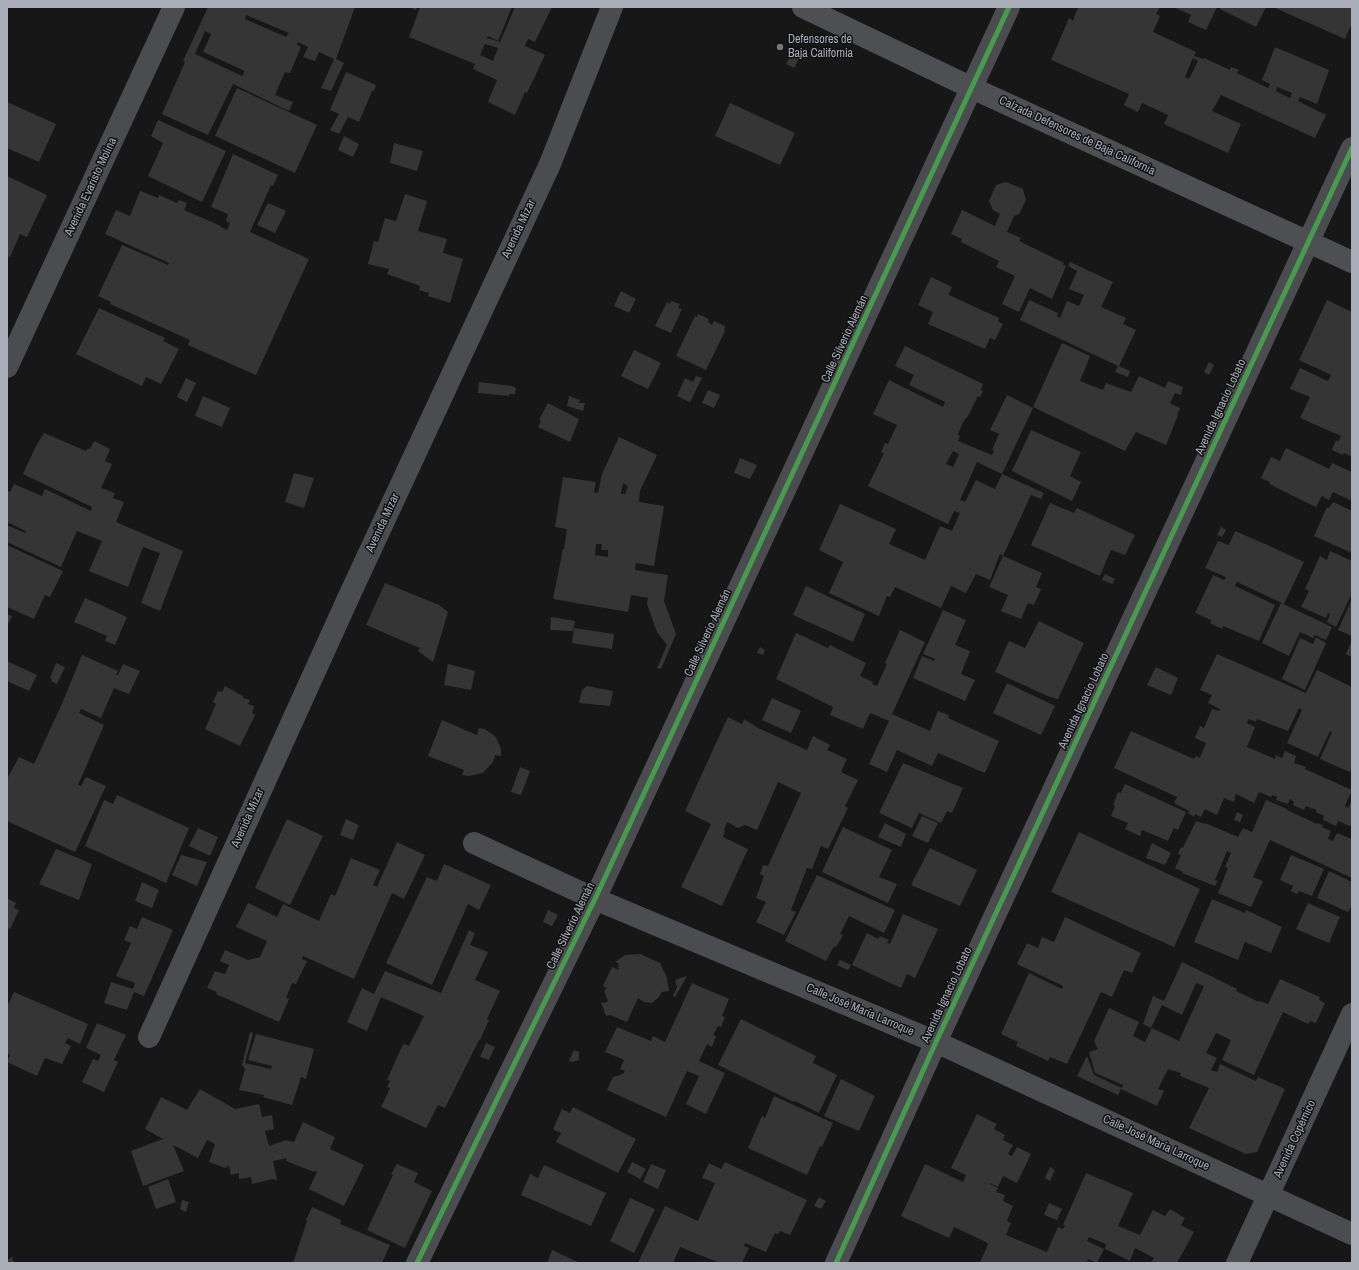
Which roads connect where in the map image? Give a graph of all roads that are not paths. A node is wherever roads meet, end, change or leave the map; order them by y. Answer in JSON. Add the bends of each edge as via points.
{"nodes":[{"id":1,"x":174,"y":7,"type":"edge"},
{"id":2,"x":612,"y":7,"type":"edge"},
{"id":3,"x":803,"y":7,"type":"edge"},
{"id":4,"x":1009,"y":7,"type":"edge"},
{"id":5,"x":972,"y":88,"type":"junction"},
{"id":6,"x":1352,"y":148,"type":"edge"},
{"id":7,"x":1309,"y":242,"type":"junction"},
{"id":8,"x":1352,"y":262,"type":"edge"},
{"id":9,"x":7,"y":367,"type":"edge"},
{"id":10,"x":474,"y":843,"type":"dead end"},
{"id":11,"x":595,"y":899,"type":"junction"},
{"id":12,"x":1352,"y":1014,"type":"edge"},
{"id":13,"x":149,"y":1037,"type":"dead end"},
{"id":14,"x":936,"y":1042,"type":"junction"},
{"id":15,"x":1269,"y":1195,"type":"junction"},
{"id":16,"x":1352,"y":1234,"type":"edge"},
{"id":17,"x":418,"y":1263,"type":"edge"},
{"id":18,"x":836,"y":1263,"type":"edge"},
{"id":19,"x":1237,"y":1263,"type":"edge"}],
"edges":[{"from":1,"to":9,"type":"street","name":"Avenida Evaristo Molina"},
{"from":2,"to":13,"type":"street","name":"Avenida Mizar","via":[[550,164],[353,587]]},
{"from":3,"to":5,"type":"main road","name":"Calzada Defensores de Baja California"},
{"from":4,"to":5,"type":"street","name":"Calle Silverio Alemán"},
{"from":5,"to":7,"type":"main road","name":"Calzada Defensores de Baja California"},
{"from":5,"to":11,"type":"street","name":"Calle Silverio Alemán"},
{"from":6,"to":7,"type":"street","name":"Avenida Ignacio Lobato"},
{"from":7,"to":8,"type":"main road","name":"Calzada Defensores de Baja California"},
{"from":7,"to":14,"type":"street","name":"Avenida Ignacio Lobato"},
{"from":10,"to":11,"type":"street","name":"Calle José María Larroque"},
{"from":11,"to":14,"type":"street","name":"Calle José María Larroque"},
{"from":11,"to":17,"type":"street","name":"Calle Silverio Alemán"},
{"from":12,"to":15,"type":"street","name":"Avenida Copérnico"},
{"from":14,"to":15,"type":"street","name":"Calle José María Larroque"},
{"from":14,"to":18,"type":"street","name":"Avenida Ignacio Lobato"},
{"from":15,"to":16,"type":"street","name":"Calle José María Larroque"},
{"from":15,"to":19,"type":"street","name":"Avenida Copérnico"}]}
